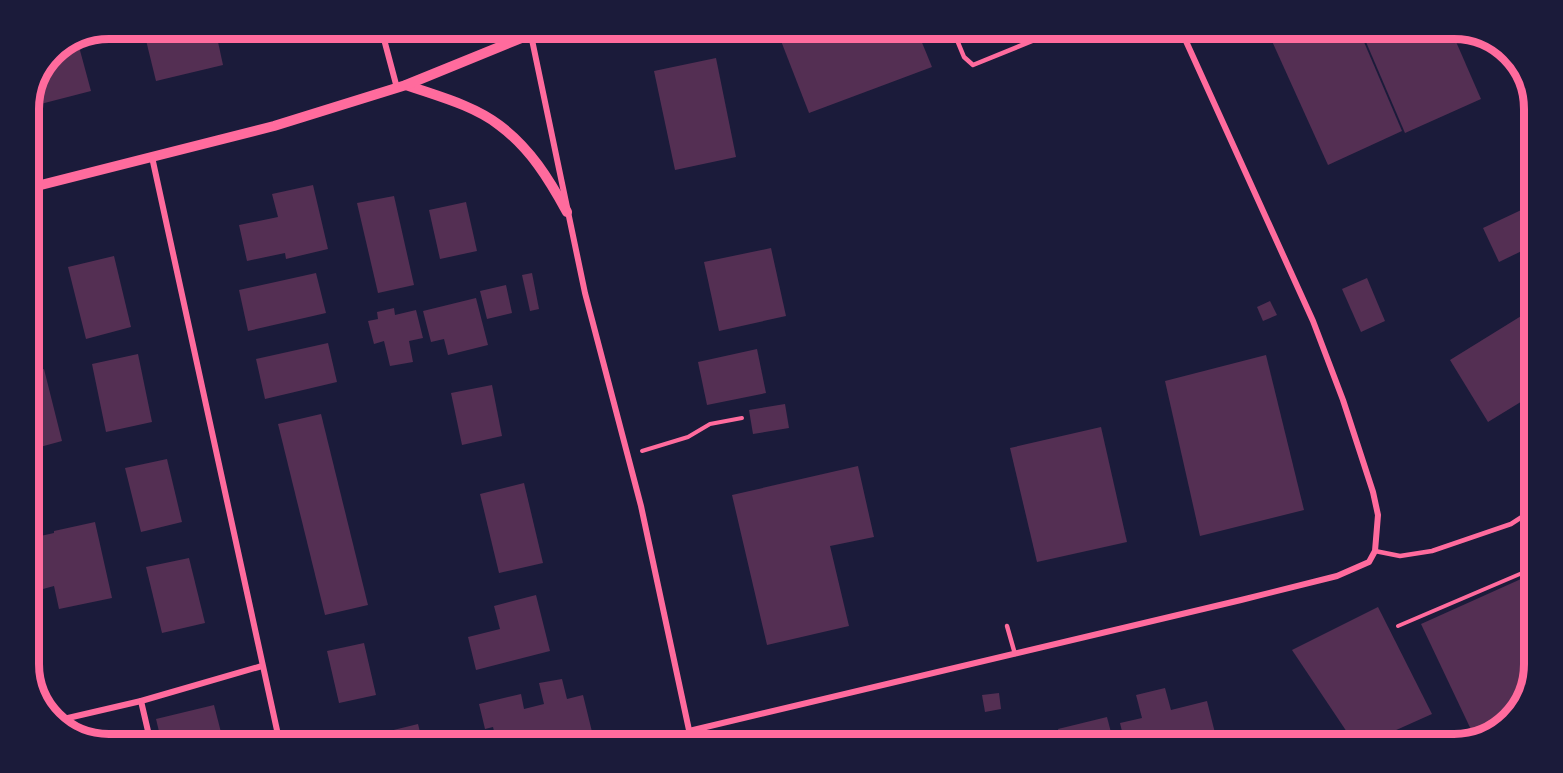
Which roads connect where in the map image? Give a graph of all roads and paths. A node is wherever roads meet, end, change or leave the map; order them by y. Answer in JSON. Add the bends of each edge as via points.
{"nodes":[{"id":1,"x":385,"y":39,"type":"edge"},
{"id":2,"x":521,"y":39,"type":"edge"},
{"id":3,"x":532,"y":39,"type":"edge"},
{"id":4,"x":957,"y":39,"type":"edge"},
{"id":5,"x":1039,"y":39,"type":"edge"},
{"id":6,"x":1185,"y":39,"type":"edge"},
{"id":7,"x":401,"y":86,"type":"junction"},
{"id":8,"x":152,"y":157,"type":"junction"},
{"id":9,"x":39,"y":185,"type":"edge"},
{"id":10,"x":567,"y":212,"type":"junction"},
{"id":11,"x":742,"y":418,"type":"dead end"},
{"id":12,"x":627,"y":454,"type":"junction"},
{"id":13,"x":1524,"y":516,"type":"edge"},
{"id":14,"x":1375,"y":551,"type":"junction"},
{"id":15,"x":1524,"y":572,"type":"edge"},
{"id":16,"x":1007,"y":626,"type":"dead end"},
{"id":17,"x":1398,"y":626,"type":"dead end"},
{"id":18,"x":1015,"y":654,"type":"junction"},
{"id":19,"x":262,"y":666,"type":"junction"},
{"id":20,"x":141,"y":701,"type":"junction"},
{"id":21,"x":65,"y":719,"type":"edge"},
{"id":22,"x":689,"y":731,"type":"junction"},
{"id":23,"x":149,"y":734,"type":"edge"},
{"id":24,"x":278,"y":734,"type":"edge"},
{"id":25,"x":690,"y":734,"type":"edge"}],
"edges":[{"from":1,"to":7,"type":"street"},
{"from":2,"to":7,"type":"street"},
{"from":3,"to":10,"type":"street"},
{"from":4,"to":5,"type":"lane","via":[[964,57],[973,65]]},
{"from":6,"to":14,"type":"street","via":[[1313,321],[1340,390],[1373,492],[1378,515]]},
{"from":7,"to":8,"type":"street","via":[[274,126]]},
{"from":7,"to":10,"type":"street","via":[[474,111],[499,125],[547,175]]},
{"from":8,"to":9,"type":"street"},
{"from":8,"to":19,"type":"street"},
{"from":10,"to":12,"type":"street"},
{"from":11,"to":12,"type":"path","via":[[710,424],[688,437]]},
{"from":12,"to":22,"type":"street"},
{"from":13,"to":14,"type":"lane","via":[[1511,524],[1432,551],[1400,556]]},
{"from":14,"to":18,"type":"street","via":[[1369,562],[1337,576]]},
{"from":15,"to":17,"type":"path"},
{"from":16,"to":18,"type":"lane"},
{"from":18,"to":22,"type":"street"},
{"from":19,"to":20,"type":"street"},
{"from":19,"to":24,"type":"street"},
{"from":20,"to":21,"type":"street"},
{"from":20,"to":23,"type":"street"},
{"from":22,"to":25,"type":"street"}]}
